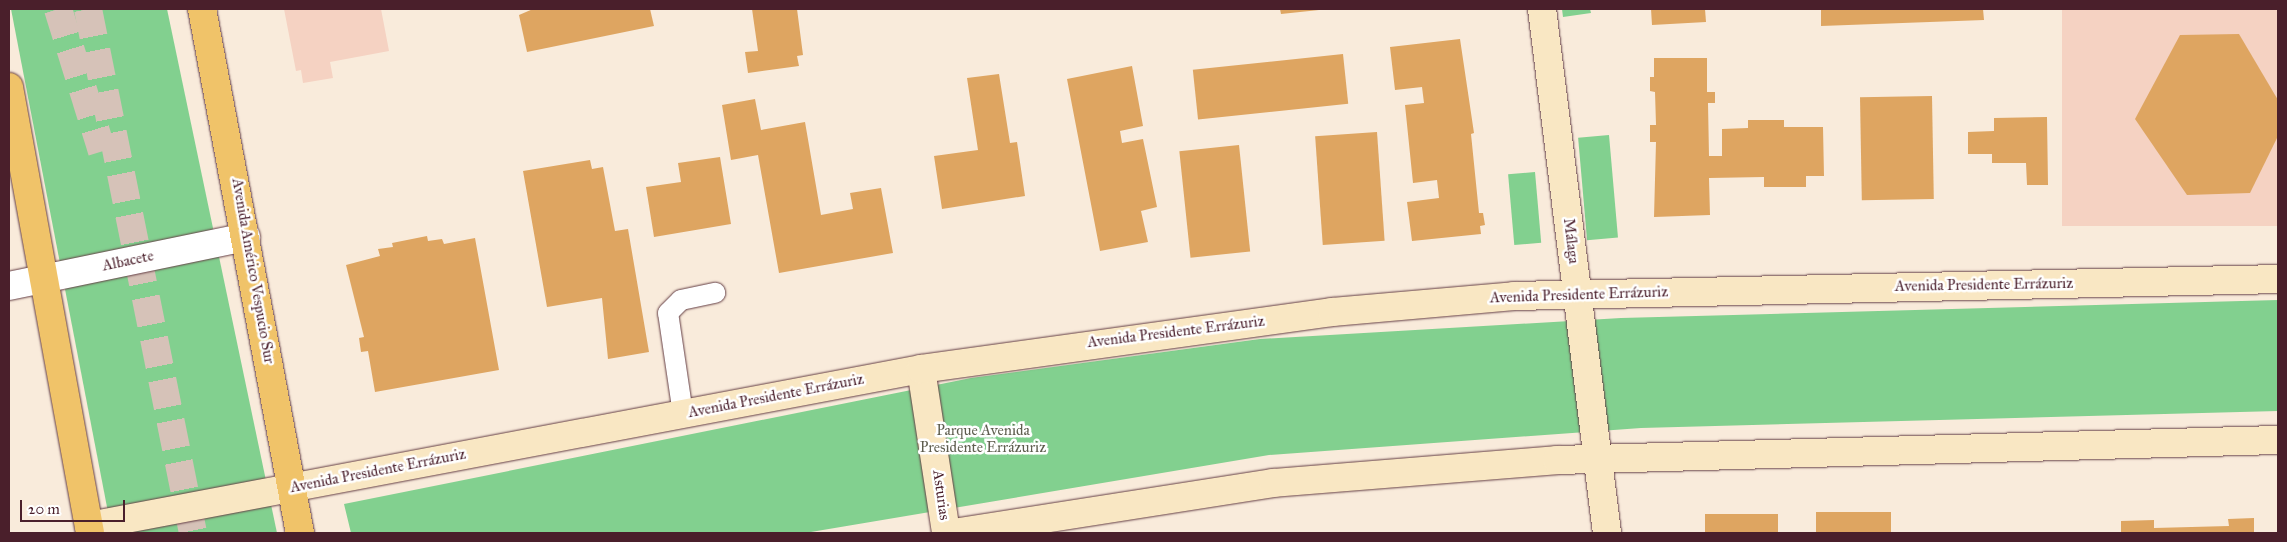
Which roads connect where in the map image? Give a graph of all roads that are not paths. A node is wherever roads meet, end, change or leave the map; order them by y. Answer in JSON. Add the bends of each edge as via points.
{"nodes":[{"id":1,"x":202,"y":9,"type":"edge"},
{"id":2,"x":1542,"y":9,"type":"edge"},
{"id":3,"x":9,"y":87,"type":"edge"},
{"id":4,"x":246,"y":237,"type":"junction"},
{"id":5,"x":46,"y":279,"type":"junction"},
{"id":6,"x":2278,"y":279,"type":"edge"},
{"id":7,"x":9,"y":286,"type":"edge"},
{"id":8,"x":715,"y":293,"type":"dead end"},
{"id":9,"x":1577,"y":294,"type":"junction"},
{"id":10,"x":921,"y":369,"type":"junction"},
{"id":11,"x":683,"y":414,"type":"junction"},
{"id":12,"x":2278,"y":440,"type":"edge"},
{"id":13,"x":1598,"y":457,"type":"junction"},
{"id":14,"x":292,"y":488,"type":"junction"},
{"id":15,"x":89,"y":530,"type":"edge"},
{"id":16,"x":300,"y":533,"type":"edge"},
{"id":17,"x":946,"y":533,"type":"edge"},
{"id":18,"x":954,"y":533,"type":"edge"},
{"id":19,"x":1607,"y":533,"type":"edge"}],
"edges":[{"from":1,"to":4,"type":"main road","name":"Avenida Américo Vespucio Sur"},
{"from":2,"to":9,"type":"main road","name":"Málaga"},
{"from":3,"to":5,"type":"main road"},
{"from":4,"to":5,"type":"street","name":"Albacete"},
{"from":4,"to":14,"type":"main road","name":"Avenida Américo Vespucio Sur"},
{"from":5,"to":7,"type":"street","name":"Albacete"},
{"from":5,"to":15,"type":"main road"},
{"from":6,"to":9,"type":"main road","name":"Avenida Presidente Errázuriz"},
{"from":8,"to":11,"type":"lane","via":[[680,300],[668,313]]},
{"from":9,"to":10,"type":"main road","name":"Avenida Presidente Errázuriz","via":[[1332,312]]},
{"from":9,"to":13,"type":"main road","name":"Málaga"},
{"from":10,"to":11,"type":"main road","name":"Avenida Presidente Errázuriz"},
{"from":10,"to":17,"type":"main road","name":"Asturias"},
{"from":11,"to":14,"type":"main road","name":"Avenida Presidente Errázuriz"},
{"from":12,"to":13,"type":"main road"},
{"from":13,"to":18,"type":"main road","via":[[1273,483]]},
{"from":13,"to":19,"type":"main road","name":"Málaga"},
{"from":14,"to":15,"type":"main road","name":"Avenida Presidente Errázuriz"},
{"from":14,"to":16,"type":"main road","name":"Avenida Américo Vespucio Sur"}]}
